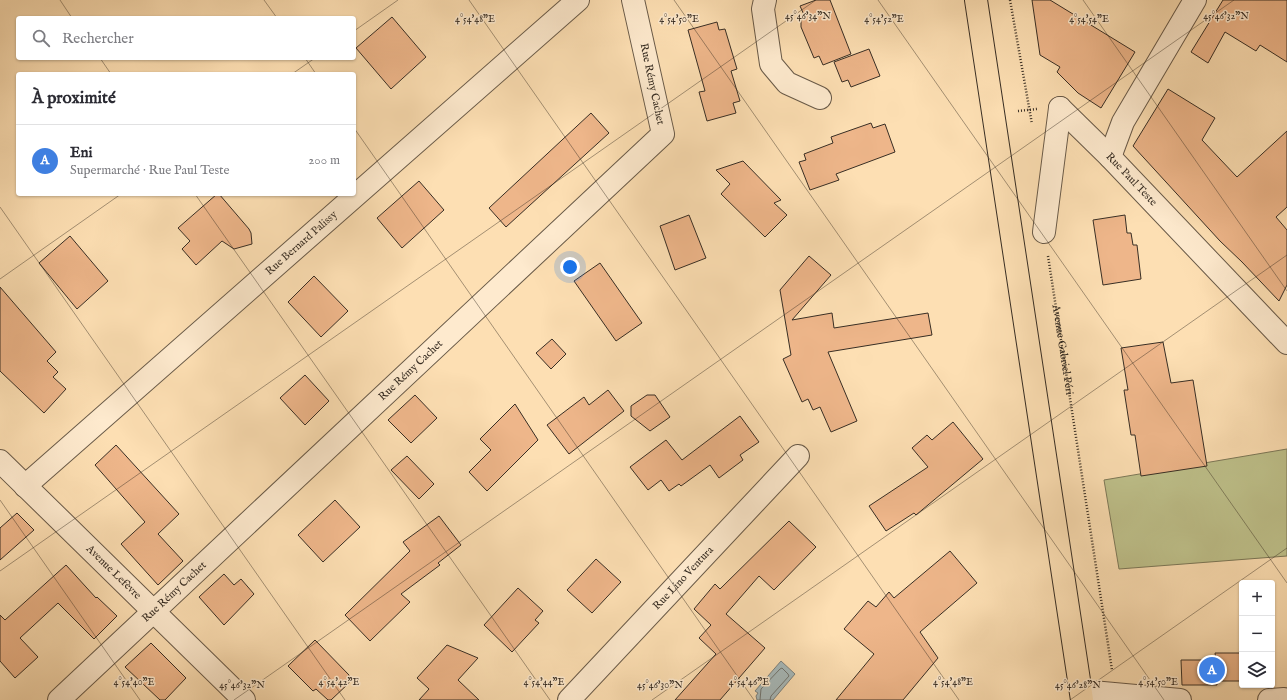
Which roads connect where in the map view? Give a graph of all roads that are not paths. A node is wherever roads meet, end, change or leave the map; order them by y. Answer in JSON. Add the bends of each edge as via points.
{"nodes":[{"id":1,"x":578,"y":0,"type":"edge"},
{"id":2,"x":633,"y":0,"type":"edge"},
{"id":3,"x":764,"y":0,"type":"edge"},
{"id":4,"x":976,"y":0,"type":"edge"},
{"id":5,"x":1195,"y":0,"type":"edge"},
{"id":6,"x":820,"y":98,"type":"dead end"},
{"id":7,"x":1110,"y":157,"type":"junction"},
{"id":8,"x":356,"y":195,"type":"edge"},
{"id":9,"x":355,"y":196,"type":"edge"},
{"id":10,"x":1044,"y":232,"type":"road end"},
{"id":11,"x":1287,"y":343,"type":"edge"},
{"id":12,"x":798,"y":456,"type":"dead end"},
{"id":13,"x":0,"y":461,"type":"edge"},
{"id":14,"x":25,"y":486,"type":"junction"},
{"id":15,"x":153,"y":612,"type":"junction"},
{"id":16,"x":1287,"y":691,"type":"edge"},
{"id":17,"x":1082,"y":696,"type":"edge"},
{"id":18,"x":59,"y":700,"type":"edge"},
{"id":19,"x":244,"y":700,"type":"edge"},
{"id":20,"x":569,"y":700,"type":"edge"},
{"id":21,"x":1180,"y":700,"type":"edge"},
{"id":22,"x":1269,"y":700,"type":"edge"},
{"id":23,"x":1284,"y":700,"type":"edge"}],
"edges":[{"from":1,"to":8,"type":"street","name":"Rue Bernard Palissy"},
{"from":2,"to":15,"type":"street","name":"Rue Rémy Cachet","via":[[663,134]]},
{"from":3,"to":6,"type":"street","via":[[771,64],[787,83]]},
{"from":4,"to":17,"type":"main road"},
{"from":5,"to":7,"type":"street","via":[[1123,122]]},
{"from":7,"to":10,"type":"street","name":"Rue Paul Teste","via":[[1060,108]]},
{"from":7,"to":11,"type":"street","name":"Rue Paul Teste"},
{"from":9,"to":14,"type":"street","name":"Rue Bernard Palissy"},
{"from":12,"to":20,"type":"street","name":"Rue Lino Ventura"},
{"from":13,"to":14,"type":"street","name":"Avenue Lefèvre"},
{"from":14,"to":15,"type":"street","name":"Avenue Lefèvre"},
{"from":15,"to":18,"type":"street","name":"Rue Rémy Cachet"},
{"from":15,"to":19,"type":"street","name":"Avenue Lefèvre"},
{"from":16,"to":23,"type":"street"},
{"from":17,"to":21,"type":"street","via":[[1116,694]]},
{"from":22,"to":23,"type":"street"}]}
